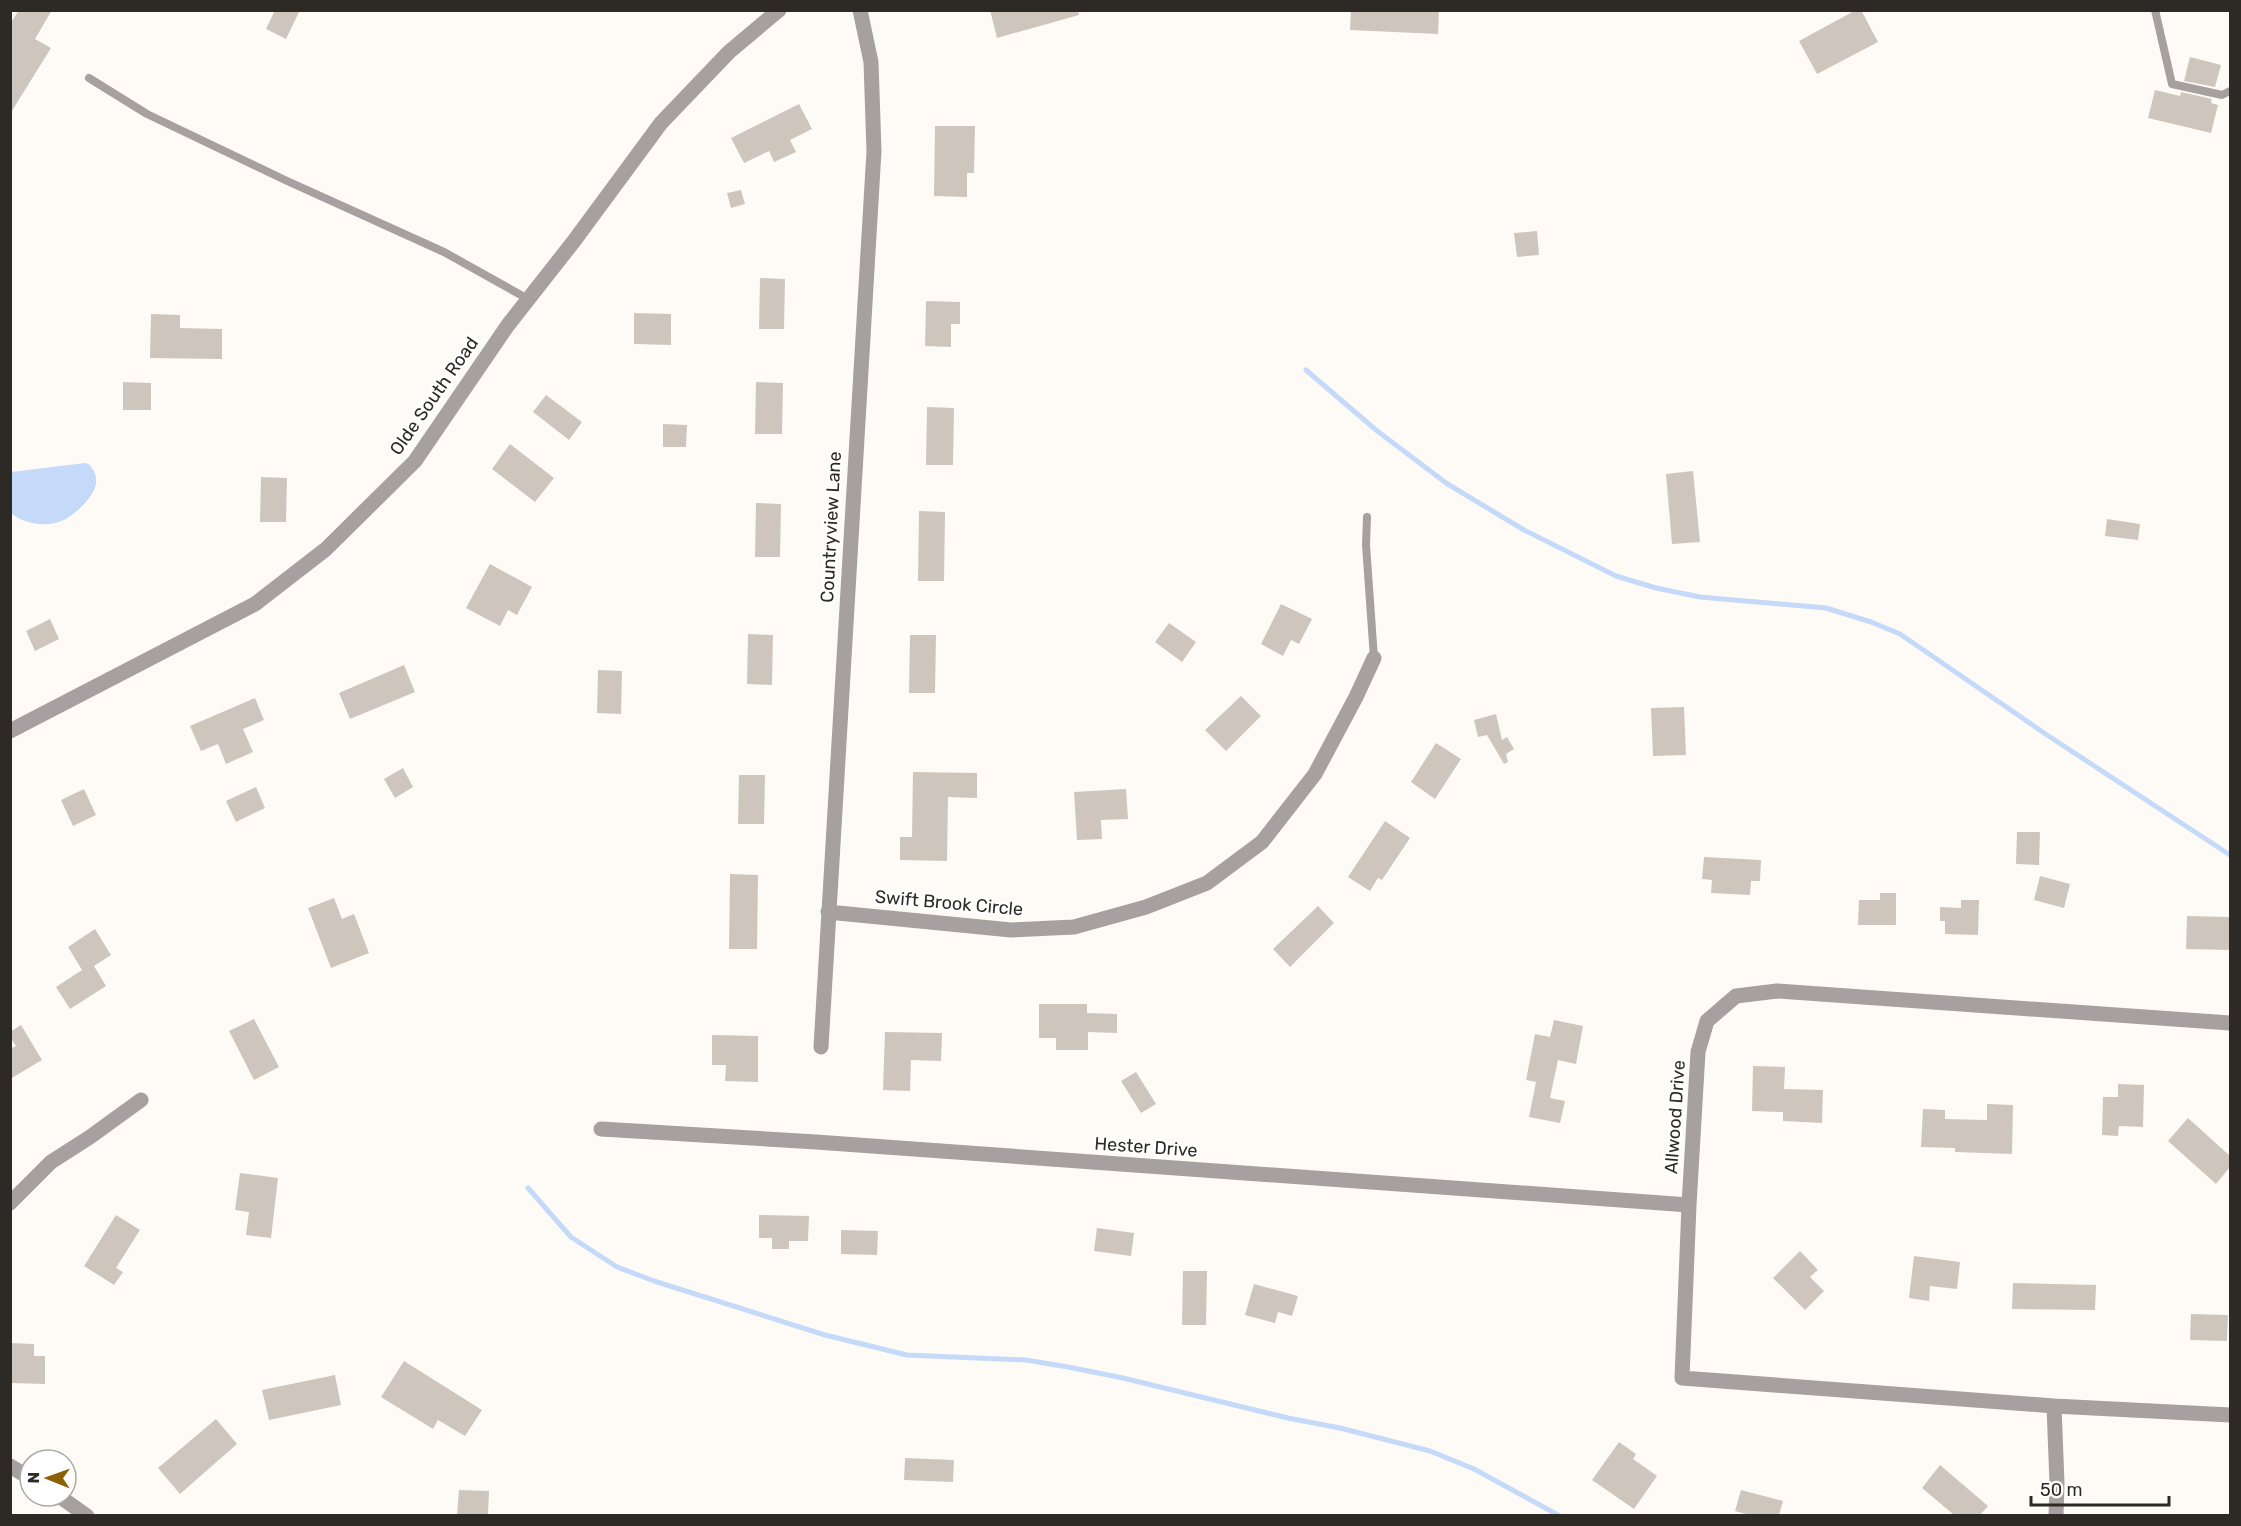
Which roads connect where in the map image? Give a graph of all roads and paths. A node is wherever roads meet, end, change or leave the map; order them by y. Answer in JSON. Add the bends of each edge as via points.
{"nodes":[{"id":1,"x":779,"y":10,"type":"edge"},
{"id":2,"x":860,"y":10,"type":"edge"},
{"id":3,"x":2155,"y":10,"type":"edge"},
{"id":4,"x":90,"y":78,"type":"dead end"},
{"id":5,"x":2230,"y":91,"type":"edge"},
{"id":6,"x":528,"y":299,"type":"junction"},
{"id":7,"x":1367,"y":517,"type":"dead end"},
{"id":8,"x":1374,"y":658,"type":"joint"},
{"id":9,"x":10,"y":731,"type":"edge"},
{"id":10,"x":828,"y":912,"type":"junction"},
{"id":11,"x":2230,"y":1023,"type":"edge"},
{"id":12,"x":821,"y":1047,"type":"dead end"},
{"id":13,"x":141,"y":1100,"type":"dead end"},
{"id":14,"x":601,"y":1129,"type":"dead end"},
{"id":15,"x":10,"y":1203,"type":"edge"},
{"id":16,"x":1689,"y":1205,"type":"junction"},
{"id":17,"x":2054,"y":1406,"type":"junction"},
{"id":18,"x":2230,"y":1415,"type":"edge"},
{"id":19,"x":2056,"y":1515,"type":"edge"}],
"edges":[{"from":1,"to":6,"type":"street","name":"Olde South Road","via":[[729,52],[661,123]]},
{"from":2,"to":10,"type":"street","name":"Countryview Lane","via":[[871,62],[874,151]]},
{"from":3,"to":5,"type":"lane","via":[[2172,84],[2222,94]]},
{"from":4,"to":6,"type":"lane","via":[[147,114],[444,252]]},
{"from":6,"to":9,"type":"street","name":"Olde South Road","via":[[415,461],[326,549],[255,604]]},
{"from":7,"to":8,"type":"lane"},
{"from":8,"to":10,"type":"street","name":"Swift Brook Circle","via":[[1315,774],[1262,842],[1207,883],[1146,907],[1074,927],[1011,930]]},
{"from":10,"to":12,"type":"street","name":"Countryview Lane"},
{"from":11,"to":16,"type":"street","name":"Allwood Drive","via":[[1777,991],[1736,996],[1707,1021],[1698,1052]]},
{"from":13,"to":15,"type":"street","via":[[51,1162]]},
{"from":14,"to":16,"type":"street","name":"Hester Drive"},
{"from":16,"to":17,"type":"street","name":"Allwood Drive","via":[[1682,1378]]},
{"from":17,"to":18,"type":"street"},
{"from":17,"to":19,"type":"street"}]}
